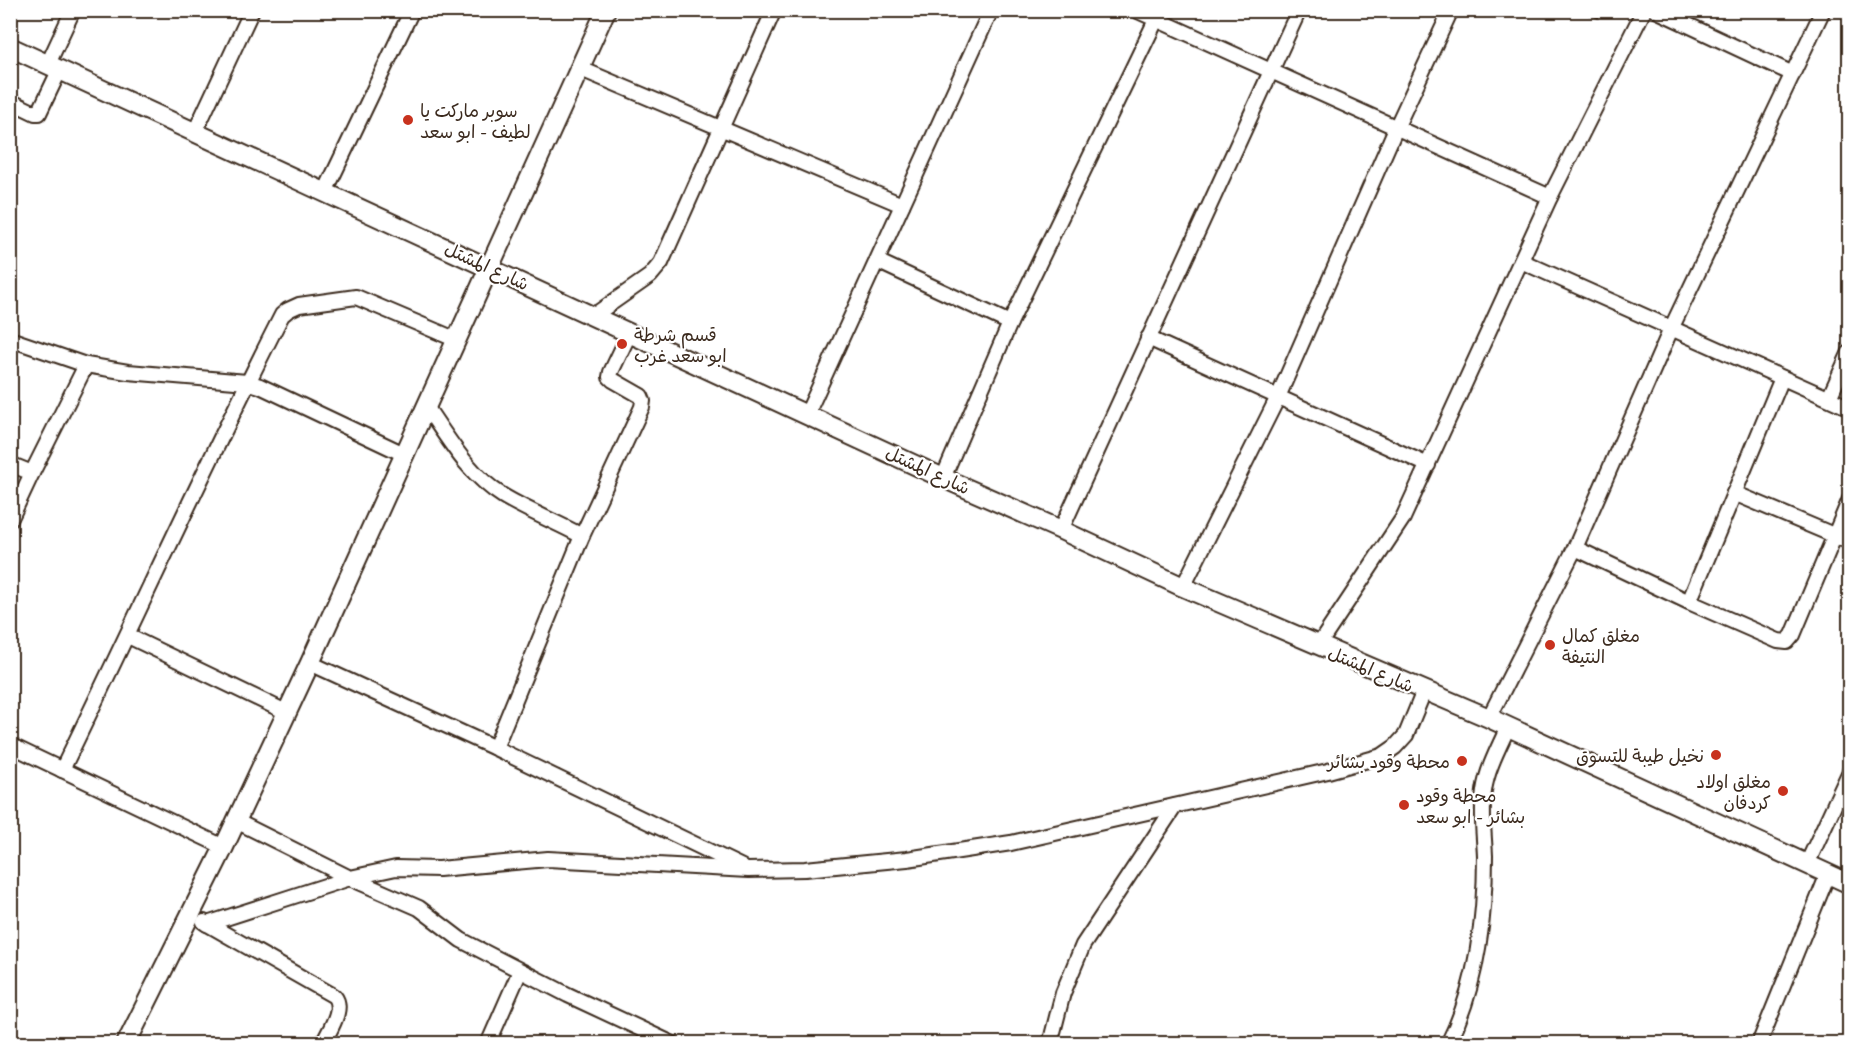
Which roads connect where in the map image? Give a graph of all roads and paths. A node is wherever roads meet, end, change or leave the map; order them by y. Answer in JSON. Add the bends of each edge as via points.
{"nodes":[{"id":1,"x":73,"y":10,"type":"edge"},
{"id":2,"x":252,"y":10,"type":"edge"},
{"id":3,"x":412,"y":10,"type":"edge"},
{"id":4,"x":606,"y":10,"type":"edge"},
{"id":5,"x":774,"y":10,"type":"edge"},
{"id":6,"x":991,"y":10,"type":"edge"},
{"id":7,"x":1136,"y":10,"type":"edge"},
{"id":8,"x":1299,"y":10,"type":"edge"},
{"id":9,"x":1451,"y":10,"type":"edge"},
{"id":10,"x":1644,"y":10,"type":"edge"},
{"id":11,"x":1656,"y":10,"type":"edge"},
{"id":12,"x":1823,"y":10,"type":"edge"},
{"id":13,"x":1156,"y":20,"type":"junction"},
{"id":14,"x":10,"y":47,"type":"edge"},
{"id":15,"x":54,"y":67,"type":"junction"},
{"id":16,"x":581,"y":69,"type":"junction"},
{"id":17,"x":1270,"y":72,"type":"junction"},
{"id":18,"x":1793,"y":74,"type":"junction"},
{"id":19,"x":10,"y":101,"type":"edge"},
{"id":20,"x":1396,"y":128,"type":"junction"},
{"id":21,"x":723,"y":129,"type":"junction"},
{"id":22,"x":195,"y":132,"type":"junction"},
{"id":23,"x":325,"y":192,"type":"junction"},
{"id":24,"x":1550,"y":197,"type":"junction"},
{"id":25,"x":902,"y":205,"type":"junction"},
{"id":26,"x":877,"y":261,"type":"junction"},
{"id":27,"x":1521,"y":261,"type":"junction"},
{"id":28,"x":489,"y":267,"type":"junction"},
{"id":29,"x":593,"y":316,"type":"junction"},
{"id":30,"x":1010,"y":323,"type":"junction"},
{"id":31,"x":1671,"y":329,"type":"junction"},
{"id":32,"x":630,"y":332,"type":"junction"},
{"id":33,"x":1148,"y":338,"type":"junction"},
{"id":34,"x":10,"y":339,"type":"edge"},
{"id":35,"x":458,"y":340,"type":"junction"},
{"id":36,"x":1850,"y":352,"type":"edge"},
{"id":37,"x":86,"y":365,"type":"junction"},
{"id":38,"x":1782,"y":378,"type":"junction"},
{"id":39,"x":247,"y":382,"type":"junction"},
{"id":40,"x":1278,"y":397,"type":"junction"},
{"id":41,"x":1829,"y":398,"type":"junction"},
{"id":42,"x":427,"y":408,"type":"junction"},
{"id":43,"x":1850,"y":408,"type":"edge"},
{"id":44,"x":807,"y":414,"type":"junction"},
{"id":45,"x":406,"y":455,"type":"junction"},
{"id":46,"x":10,"y":464,"type":"edge"},
{"id":47,"x":1428,"y":465,"type":"junction"},
{"id":48,"x":32,"y":472,"type":"junction"},
{"id":49,"x":943,"y":478,"type":"junction"},
{"id":50,"x":1734,"y":493,"type":"junction"},
{"id":51,"x":1850,"y":499,"type":"edge"},
{"id":52,"x":10,"y":520,"type":"edge"},
{"id":53,"x":1061,"y":530,"type":"junction"},
{"id":54,"x":582,"y":536,"type":"junction"},
{"id":55,"x":1834,"y":536,"type":"junction"},
{"id":56,"x":1850,"y":542,"type":"edge"},
{"id":57,"x":1575,"y":548,"type":"junction"},
{"id":58,"x":1183,"y":587,"type":"junction"},
{"id":59,"x":1689,"y":602,"type":"junction"},
{"id":60,"x":128,"y":636,"type":"junction"},
{"id":61,"x":1318,"y":646,"type":"junction"},
{"id":62,"x":310,"y":663,"type":"junction"},
{"id":63,"x":1424,"y":691,"type":"junction"},
{"id":64,"x":286,"y":712,"type":"junction"},
{"id":65,"x":1489,"y":718,"type":"junction"},
{"id":66,"x":1508,"y":727,"type":"junction"},
{"id":67,"x":10,"y":745,"type":"edge"},
{"id":68,"x":495,"y":748,"type":"junction"},
{"id":69,"x":62,"y":770,"type":"junction"},
{"id":70,"x":1850,"y":771,"type":"edge"},
{"id":71,"x":1175,"y":806,"type":"junction"},
{"id":72,"x":236,"y":821,"type":"junction"},
{"id":73,"x":224,"y":847,"type":"junction"},
{"id":74,"x":1807,"y":864,"type":"junction"},
{"id":75,"x":748,"y":870,"type":"junction"},
{"id":76,"x":1828,"y":874,"type":"junction"},
{"id":77,"x":350,"y":878,"type":"junction"},
{"id":78,"x":1850,"y":884,"type":"edge"},
{"id":79,"x":189,"y":915,"type":"junction"},
{"id":80,"x":207,"y":924,"type":"junction"},
{"id":81,"x":520,"y":971,"type":"junction"},
{"id":82,"x":657,"y":1040,"type":"edge"},
{"id":83,"x":126,"y":1044,"type":"edge"},
{"id":84,"x":324,"y":1044,"type":"edge"},
{"id":85,"x":488,"y":1044,"type":"edge"},
{"id":86,"x":673,"y":1044,"type":"edge"},
{"id":87,"x":1050,"y":1044,"type":"edge"},
{"id":88,"x":1448,"y":1044,"type":"edge"},
{"id":89,"x":1759,"y":1044,"type":"edge"}],
"edges":[{"from":1,"to":15,"type":"street"},
{"from":2,"to":22,"type":"street"},
{"from":3,"to":23,"type":"street"},
{"from":4,"to":16,"type":"street"},
{"from":5,"to":21,"type":"street"},
{"from":6,"to":25,"type":"street"},
{"from":7,"to":13,"type":"street"},
{"from":8,"to":17,"type":"street"},
{"from":9,"to":20,"type":"street"},
{"from":10,"to":24,"type":"street"},
{"from":11,"to":18,"type":"street"},
{"from":12,"to":18,"type":"street"},
{"from":13,"to":17,"type":"street"},
{"from":13,"to":30,"type":"street"},
{"from":14,"to":15,"type":"street","name":"شارع المشتل"},
{"from":15,"to":19,"type":"street","via":[[39,113]]},
{"from":15,"to":22,"type":"street","name":"شارع المشتل"},
{"from":16,"to":21,"type":"street"},
{"from":16,"to":28,"type":"street"},
{"from":17,"to":20,"type":"street"},
{"from":17,"to":33,"type":"street"},
{"from":18,"to":31,"type":"street"},
{"from":20,"to":24,"type":"street"},
{"from":20,"to":40,"type":"street"},
{"from":21,"to":25,"type":"street"},
{"from":21,"to":29,"type":"street","via":[[661,263],[650,276]]},
{"from":22,"to":23,"type":"street","name":"شارع المشتل"},
{"from":23,"to":28,"type":"street","name":"شارع المشتل"},
{"from":24,"to":27,"type":"street"},
{"from":25,"to":26,"type":"street"},
{"from":26,"to":30,"type":"street"},
{"from":26,"to":44,"type":"street"},
{"from":27,"to":31,"type":"street"},
{"from":27,"to":47,"type":"street"},
{"from":28,"to":29,"type":"street","name":"شارع المشتل"},
{"from":28,"to":35,"type":"street"},
{"from":29,"to":32,"type":"street","name":"شارع المشتل"},
{"from":30,"to":49,"type":"street"},
{"from":31,"to":38,"type":"street"},
{"from":31,"to":57,"type":"street"},
{"from":32,"to":44,"type":"street","name":"شارع المشتل"},
{"from":32,"to":54,"type":"street","via":[[610,377],[643,401]]},
{"from":33,"to":40,"type":"street"},
{"from":33,"to":53,"type":"street"},
{"from":34,"to":37,"type":"street"},
{"from":35,"to":39,"type":"street","via":[[356,297],[299,305],[282,315]]},
{"from":35,"to":42,"type":"street"},
{"from":36,"to":41,"type":"street"},
{"from":37,"to":39,"type":"street"},
{"from":37,"to":48,"type":"street"},
{"from":38,"to":41,"type":"street"},
{"from":38,"to":50,"type":"street"},
{"from":39,"to":45,"type":"street"},
{"from":39,"to":60,"type":"street"},
{"from":40,"to":47,"type":"street"},
{"from":40,"to":58,"type":"street"},
{"from":41,"to":43,"type":"street"},
{"from":42,"to":45,"type":"street"},
{"from":42,"to":54,"type":"street","via":[[463,460],[484,481],[502,495]]},
{"from":44,"to":49,"type":"street","name":"شارع المشتل"},
{"from":45,"to":62,"type":"street"},
{"from":46,"to":48,"type":"street"},
{"from":47,"to":61,"type":"street","via":[[1403,518]]},
{"from":48,"to":52,"type":"street"},
{"from":49,"to":53,"type":"street","name":"شارع المشتل"},
{"from":50,"to":55,"type":"street"},
{"from":50,"to":59,"type":"street"},
{"from":51,"to":55,"type":"street"},
{"from":53,"to":58,"type":"street","name":"شارع المشتل"},
{"from":54,"to":68,"type":"street"},
{"from":55,"to":56,"type":"street"},
{"from":55,"to":59,"type":"street","via":[[1787,642]]},
{"from":57,"to":59,"type":"street"},
{"from":57,"to":65,"type":"street"},
{"from":58,"to":61,"type":"street","name":"شارع المشتل"},
{"from":60,"to":64,"type":"street"},
{"from":60,"to":69,"type":"street"},
{"from":61,"to":63,"type":"street","name":"شارع المشتل"},
{"from":62,"to":64,"type":"street"},
{"from":62,"to":68,"type":"street"},
{"from":63,"to":65,"type":"street","name":"شارع المشتل"},
{"from":63,"to":71,"type":"street","via":[[1406,735],[1382,756]]},
{"from":64,"to":72,"type":"street"},
{"from":65,"to":66,"type":"street","name":"شارع المشتل"},
{"from":66,"to":74,"type":"street","name":"شارع المشتل"},
{"from":66,"to":88,"type":"street","via":[[1484,789],[1480,943],[1468,992]]},
{"from":67,"to":69,"type":"street"},
{"from":68,"to":75,"type":"street"},
{"from":69,"to":73,"type":"street"},
{"from":70,"to":74,"type":"street"},
{"from":71,"to":75,"type":"street","via":[[1011,843],[919,857],[805,869]]},
{"from":71,"to":87,"type":"street","via":[[1083,945],[1063,993]]},
{"from":72,"to":73,"type":"street"},
{"from":72,"to":77,"type":"street"},
{"from":73,"to":79,"type":"street"},
{"from":74,"to":76,"type":"street","name":"شارع المشتل"},
{"from":75,"to":77,"type":"street","via":[[548,859],[396,868]]},
{"from":76,"to":78,"type":"street","name":"شارع المشتل"},
{"from":76,"to":89,"type":"street"},
{"from":77,"to":80,"type":"street"},
{"from":77,"to":81,"type":"street","via":[[420,908],[461,940]]},
{"from":79,"to":80,"type":"street"},
{"from":79,"to":83,"type":"street"},
{"from":80,"to":84,"type":"street","via":[[338,1000],[338,1010]]},
{"from":81,"to":82,"type":"street"},
{"from":81,"to":85,"type":"street"},
{"from":82,"to":86,"type":"street"}]}
